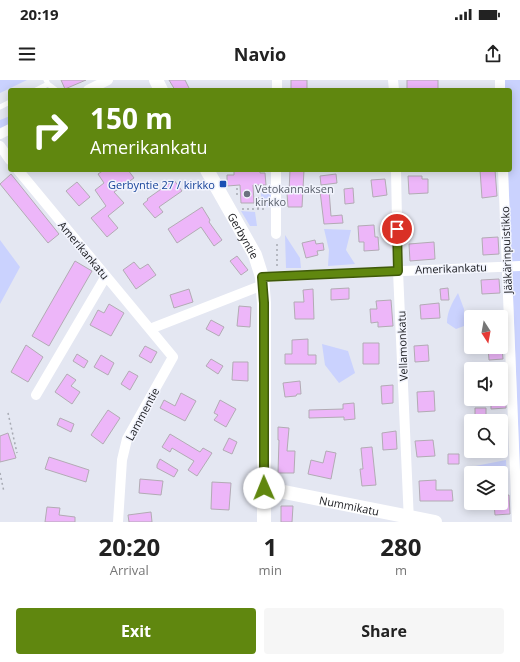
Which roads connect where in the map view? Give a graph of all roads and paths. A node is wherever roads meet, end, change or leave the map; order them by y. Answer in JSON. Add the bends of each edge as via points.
{"nodes":[{"id":1,"x":108,"y":80,"type":"edge"},
{"id":2,"x":47,"y":82,"type":"edge"},
{"id":3,"x":39,"y":88,"type":"edge"},
{"id":4,"x":92,"y":88,"type":"edge"},
{"id":5,"x":0,"y":146,"type":"edge"},
{"id":6,"x":8,"y":157,"type":"edge"},
{"id":7,"x":20,"y":172,"type":"edge"},
{"id":8,"x":208,"y":172,"type":"edge"},
{"id":9,"x":276,"y":172,"type":"edge"},
{"id":10,"x":396,"y":172,"type":"edge"},
{"id":11,"x":503,"y":172,"type":"edge"},
{"id":12,"x":276,"y":187,"type":"junction"},
{"id":13,"x":237,"y":209,"type":"dead end"},
{"id":14,"x":258,"y":209,"type":"junction"},
{"id":15,"x":276,"y":209,"type":"junction"},
{"id":16,"x":276,"y":234,"type":"joint"},
{"id":17,"x":277,"y":266,"type":"dead end"},
{"id":18,"x":507,"y":266,"type":"junction"},
{"id":19,"x":520,"y":266,"type":"edge"},
{"id":20,"x":398,"y":271,"type":"junction"},
{"id":21,"x":106,"y":276,"type":"junction"},
{"id":22,"x":263,"y":281,"type":"junction"},
{"id":23,"x":150,"y":329,"type":"junction"},
{"id":24,"x":173,"y":357,"type":"joint"},
{"id":25,"x":36,"y":395,"type":"dead end"},
{"id":26,"x":8,"y":413,"type":"dead end"},
{"id":27,"x":17,"y":452,"type":"dead end"},
{"id":28,"x":0,"y":473,"type":"edge"},
{"id":29,"x":264,"y":488,"type":"junction"},
{"id":30,"x":4,"y":492,"type":"dead end"},
{"id":31,"x":409,"y":520,"type":"edge"},
{"id":32,"x":118,"y":522,"type":"edge"},
{"id":33,"x":264,"y":522,"type":"edge"},
{"id":34,"x":435,"y":522,"type":"edge"},
{"id":35,"x":517,"y":522,"type":"edge"}],
"edges":[{"from":1,"to":4,"type":"street"},
{"from":2,"to":3,"type":"lane"},
{"from":5,"to":6,"type":"street"},
{"from":7,"to":21,"type":"street","name":"Amerikankatu"},
{"from":8,"to":22,"type":"main road","name":"Gerbyntie","via":[[255,255]]},
{"from":9,"to":12,"type":"street"},
{"from":10,"to":20,"type":"street","name":"Vellamonkatu"},
{"from":11,"to":18,"type":"street","name":"Jääkärinpuistikko"},
{"from":12,"to":14,"type":"path","via":[[258,188]]},
{"from":12,"to":15,"type":"street"},
{"from":13,"to":14,"type":"path"},
{"from":14,"to":15,"type":"path"},
{"from":15,"to":16,"type":"street"},
{"from":16,"to":17,"type":"path"},
{"from":18,"to":19,"type":"street","name":"Amerikankatu"},
{"from":18,"to":20,"type":"street","name":"Amerikankatu"},
{"from":18,"to":35,"type":"street","name":"Jääkärinpuistikko"},
{"from":20,"to":22,"type":"street","name":"Amerikankatu"},
{"from":20,"to":31,"type":"street","name":"Vellamonkatu"},
{"from":21,"to":23,"type":"street","name":"Amerikankatu"},
{"from":21,"to":25,"type":"street"},
{"from":22,"to":23,"type":"street","name":"Amerikankatu","via":[[238,294]]},
{"from":22,"to":29,"type":"main road","name":"Gerbyntie"},
{"from":23,"to":24,"type":"street","name":"Amerikankatu"},
{"from":24,"to":32,"type":"street","name":"Lammentie","via":[[127,439],[122,460]]},
{"from":26,"to":27,"type":"path"},
{"from":28,"to":30,"type":"path"},
{"from":29,"to":31,"type":"main road","name":"Nummikatu"},
{"from":29,"to":33,"type":"main road","name":"Gerbyntie"},
{"from":31,"to":34,"type":"main road","name":"Nummikatu"}]}
